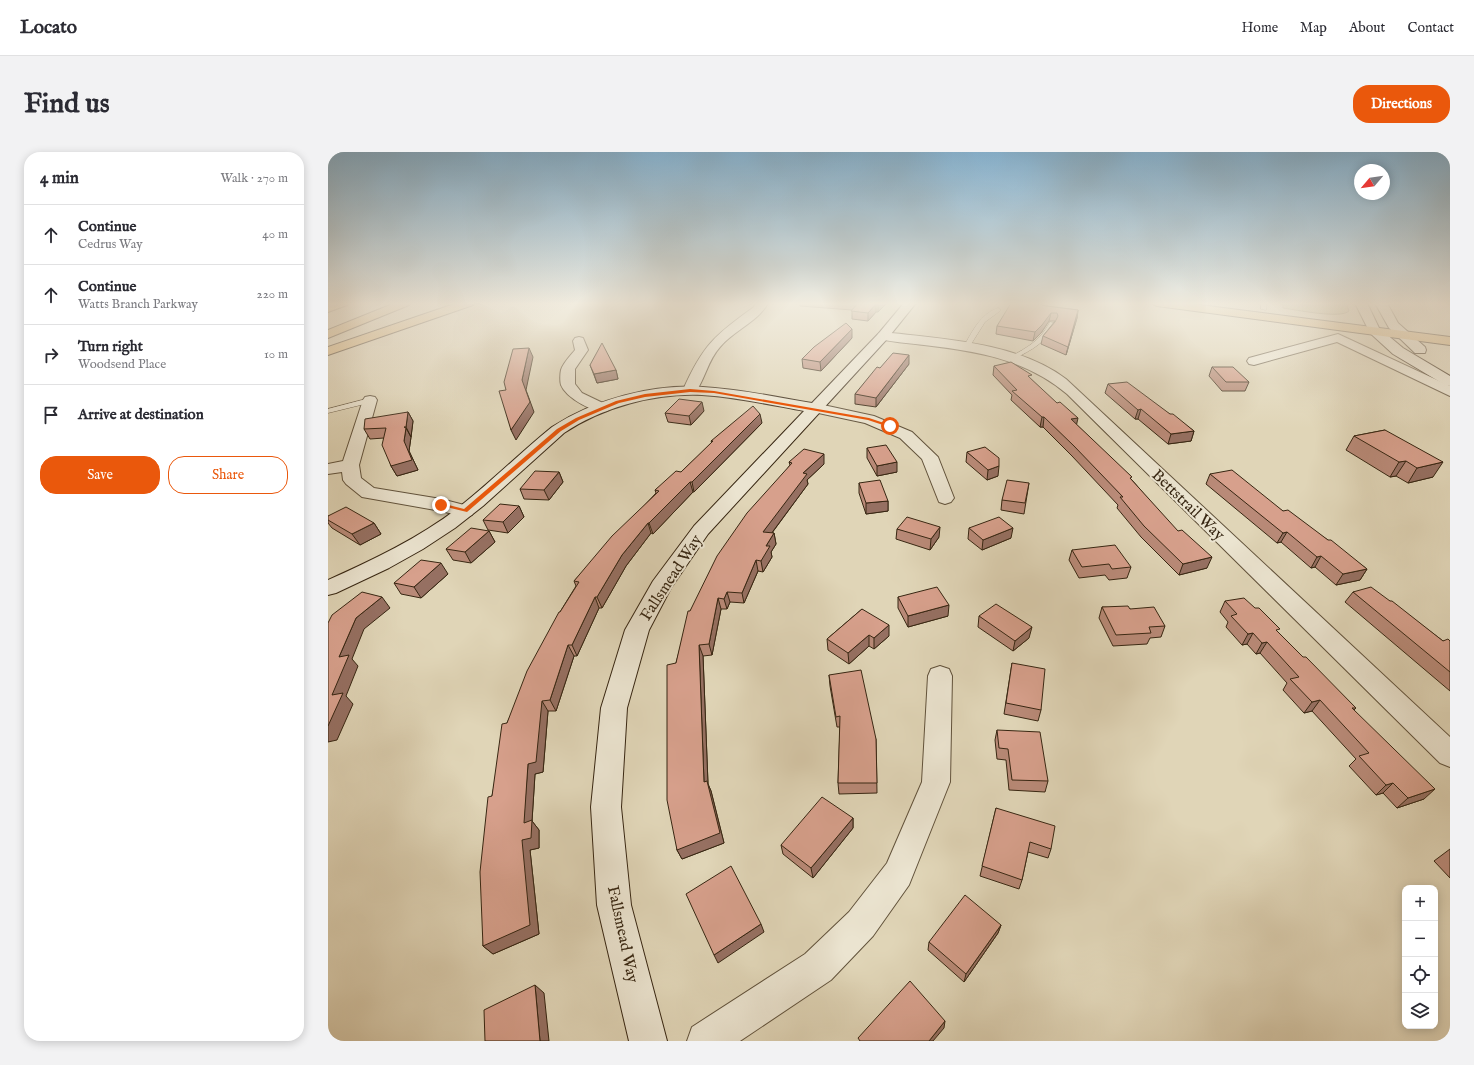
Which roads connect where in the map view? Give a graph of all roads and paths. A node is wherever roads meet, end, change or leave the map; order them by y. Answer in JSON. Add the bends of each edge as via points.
{"nodes":[{"id":1,"x":345,"y":344,"type":"edge"},
{"id":2,"x":580,"y":344,"type":"edge"},
{"id":3,"x":715,"y":344,"type":"edge"},
{"id":4,"x":874,"y":344,"type":"edge"},
{"id":5,"x":941,"y":344,"type":"edge"},
{"id":6,"x":968,"y":344,"type":"edge"},
{"id":7,"x":1034,"y":344,"type":"edge"},
{"id":8,"x":1314,"y":344,"type":"edge"},
{"id":9,"x":1351,"y":344,"type":"edge"},
{"id":10,"x":1391,"y":344,"type":"edge"},
{"id":11,"x":1413,"y":344,"type":"edge"},
{"id":12,"x":966,"y":348,"type":"junction"},
{"id":13,"x":328,"y":351,"type":"edge"},
{"id":14,"x":1012,"y":358,"type":"junction"},
{"id":15,"x":1254,"y":361,"type":"dead end"},
{"id":16,"x":1450,"y":368,"type":"edge"},
{"id":17,"x":1450,"y":382,"type":"edge"},
{"id":18,"x":690,"y":390,"type":"junction"},
{"id":19,"x":1450,"y":392,"type":"edge"},
{"id":20,"x":370,"y":400,"type":"joint"},
{"id":21,"x":602,"y":408,"type":"junction"},
{"id":22,"x":814,"y":408,"type":"junction"},
{"id":23,"x":328,"y":411,"type":"edge"},
{"id":24,"x":350,"y":464,"type":"junction"},
{"id":25,"x":328,"y":469,"type":"edge"},
{"id":26,"x":945,"y":498,"type":"dead end"},
{"id":27,"x":465,"y":511,"type":"junction"},
{"id":28,"x":328,"y":588,"type":"edge"},
{"id":29,"x":940,"y":676,"type":"dead end"},
{"id":30,"x":1450,"y":756,"type":"edge"},
{"id":31,"x":648,"y":1041,"type":"edge"},
{"id":32,"x":706,"y":1041,"type":"edge"}],
"edges":[{"from":1,"to":13,"type":"main road"},
{"from":2,"to":21,"type":"street","via":[[582,350],[568,369],[568,385],[577,396]]},
{"from":3,"to":18,"type":"street","via":[[701,365]]},
{"from":4,"to":22,"type":"street","name":"Fallsmead Way"},
{"from":5,"to":12,"type":"street","name":"Bettstrail Way"},
{"from":6,"to":12,"type":"lane"},
{"from":7,"to":14,"type":"lane"},
{"from":8,"to":15,"type":"street"},
{"from":9,"to":19,"type":"street"},
{"from":10,"to":17,"type":"street"},
{"from":11,"to":16,"type":"street","via":[[1421,352]]},
{"from":12,"to":14,"type":"street","name":"Bettstrail Way"},
{"from":14,"to":30,"type":"street","name":"Bettstrail Way","via":[[1050,374],[1072,391]]},
{"from":18,"to":21,"type":"street","via":[[645,395]]},
{"from":18,"to":22,"type":"street"},
{"from":20,"to":23,"type":"lane"},
{"from":20,"to":24,"type":"street"},
{"from":21,"to":27,"type":"street","via":[[559,430]]},
{"from":22,"to":26,"type":"street","via":[[869,419],[906,435],[930,457]]},
{"from":22,"to":31,"type":"street","name":"Fallsmead Way","via":[[701,530],[661,586],[637,630],[614,708],[606,807],[614,905]]},
{"from":24,"to":25,"type":"street"},
{"from":24,"to":27,"type":"street","via":[[352,480],[368,493]]},
{"from":27,"to":28,"type":"street","via":[[387,561]]},
{"from":29,"to":32,"type":"street","via":[[936,782],[898,874],[861,924],[818,967]]}]}
